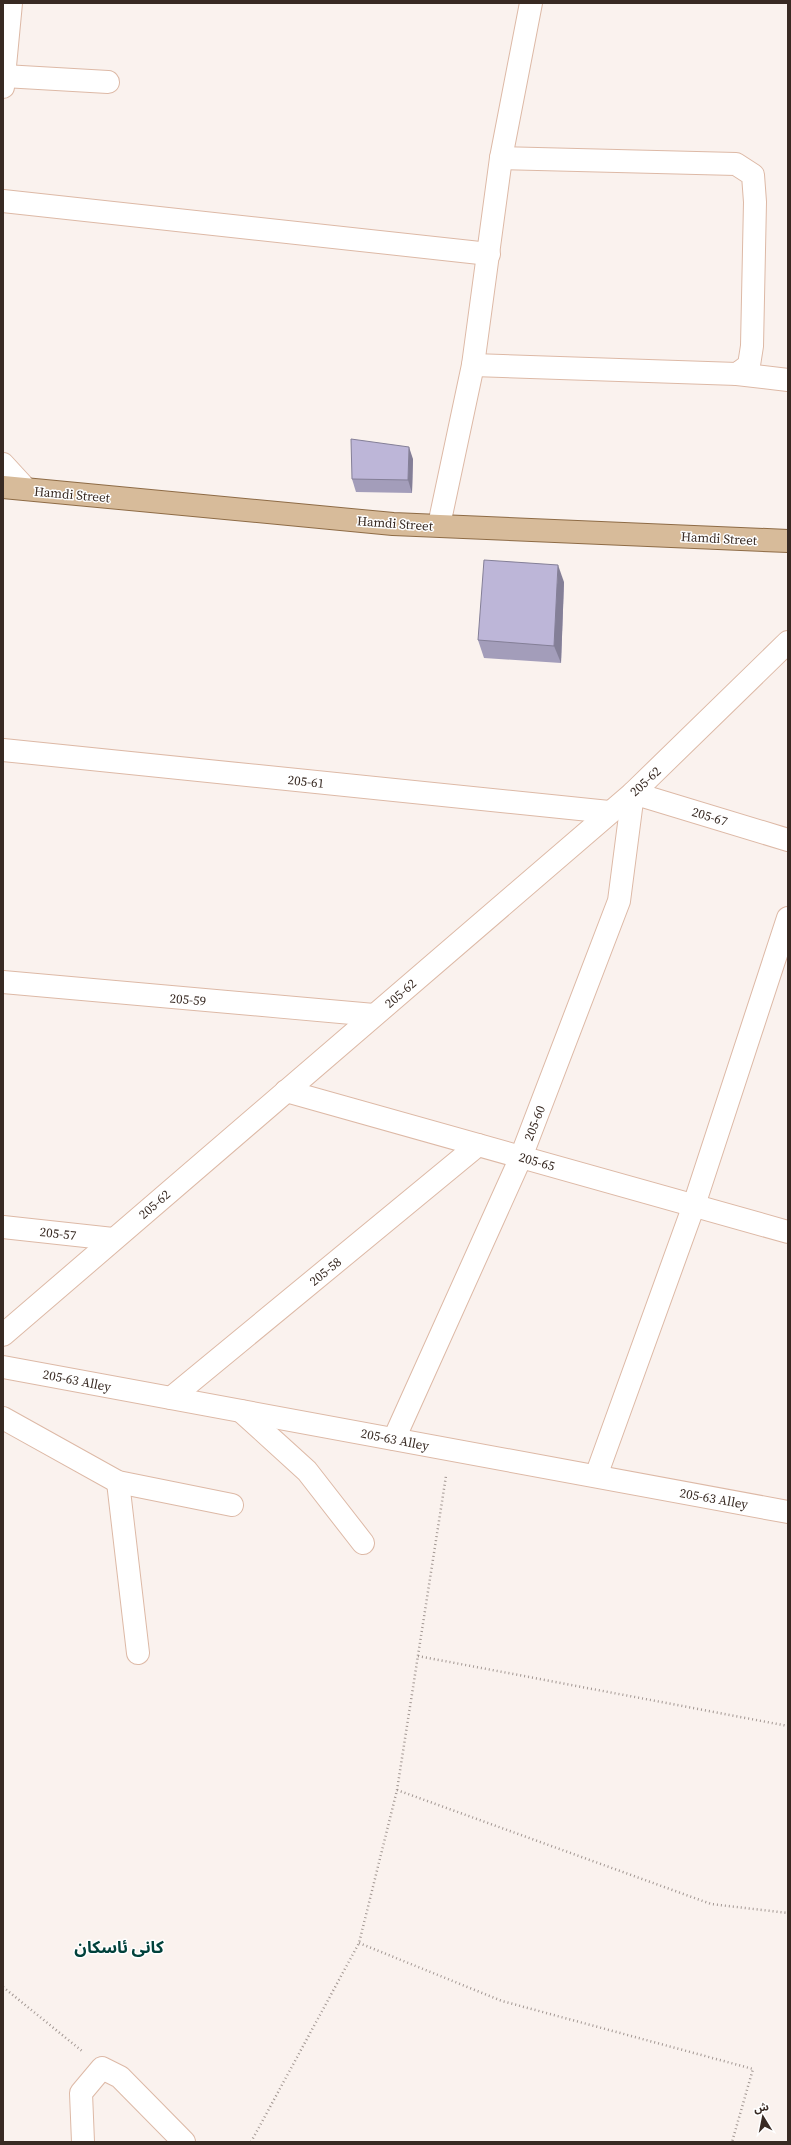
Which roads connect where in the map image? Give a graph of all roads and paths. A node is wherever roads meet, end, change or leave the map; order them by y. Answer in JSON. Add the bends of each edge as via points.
{"nodes":[{"id":1,"x":11,"y":3,"type":"edge"},
{"id":2,"x":531,"y":3,"type":"edge"},
{"id":3,"x":4,"y":81,"type":"edge"},
{"id":4,"x":108,"y":82,"type":"dead end"},
{"id":5,"x":501,"y":158,"type":"junction"},
{"id":6,"x":3,"y":202,"type":"edge"},
{"id":7,"x":489,"y":254,"type":"junction"},
{"id":8,"x":473,"y":365,"type":"junction"},
{"id":9,"x":736,"y":374,"type":"junction"},
{"id":10,"x":788,"y":380,"type":"edge"},
{"id":11,"x":3,"y":464,"type":"edge"},
{"id":12,"x":3,"y":487,"type":"edge"},
{"id":13,"x":26,"y":489,"type":"junction"},
{"id":14,"x":438,"y":525,"type":"junction"},
{"id":15,"x":788,"y":541,"type":"edge"},
{"id":16,"x":788,"y":642,"type":"edge"},
{"id":17,"x":3,"y":750,"type":"edge"},
{"id":18,"x":633,"y":793,"type":"junction"},
{"id":19,"x":609,"y":812,"type":"junction"},
{"id":20,"x":788,"y":840,"type":"edge"},
{"id":21,"x":788,"y":918,"type":"edge"},
{"id":22,"x":3,"y":982,"type":"edge"},
{"id":23,"x":374,"y":1015,"type":"junction"},
{"id":24,"x":286,"y":1091,"type":"junction"},
{"id":25,"x":478,"y":1145,"type":"junction"},
{"id":26,"x":522,"y":1157,"type":"junction"},
{"id":27,"x":694,"y":1205,"type":"junction"},
{"id":28,"x":3,"y":1227,"type":"edge"},
{"id":29,"x":788,"y":1232,"type":"edge"},
{"id":30,"x":113,"y":1239,"type":"junction"},
{"id":31,"x":3,"y":1334,"type":"edge"},
{"id":32,"x":3,"y":1367,"type":"edge"},
{"id":33,"x":171,"y":1398,"type":"junction"},
{"id":34,"x":241,"y":1411,"type":"junction"},
{"id":35,"x":3,"y":1418,"type":"edge"},
{"id":36,"x":394,"y":1439,"type":"junction"},
{"id":37,"x":450,"y":1450,"type":"junction"},
{"id":38,"x":596,"y":1476,"type":"junction"},
{"id":39,"x":118,"y":1482,"type":"junction"},
{"id":40,"x":232,"y":1505,"type":"dead end"},
{"id":41,"x":788,"y":1512,"type":"edge"},
{"id":42,"x":363,"y":1543,"type":"dead end"},
{"id":43,"x":138,"y":1653,"type":"dead end"},
{"id":44,"x":418,"y":1656,"type":"junction"},
{"id":45,"x":788,"y":1726,"type":"edge"},
{"id":46,"x":396,"y":1790,"type":"junction"},
{"id":47,"x":788,"y":1912,"type":"edge"},
{"id":48,"x":359,"y":1943,"type":"junction"},
{"id":49,"x":3,"y":1987,"type":"edge"},
{"id":50,"x":102,"y":2068,"type":"junction"},
{"id":51,"x":83,"y":2142,"type":"edge"},
{"id":52,"x":184,"y":2142,"type":"edge"},
{"id":53,"x":251,"y":2142,"type":"edge"},
{"id":54,"x":732,"y":2142,"type":"edge"}],
"edges":[{"from":1,"to":3,"type":"street"},
{"from":2,"to":5,"type":"street"},
{"from":3,"to":4,"type":"street"},
{"from":5,"to":7,"type":"street"},
{"from":5,"to":9,"type":"street","via":[[736,164],[753,175],[755,202],[752,346],[749,365]]},
{"from":6,"to":7,"type":"street"},
{"from":7,"to":8,"type":"street"},
{"from":8,"to":9,"type":"street"},
{"from":8,"to":14,"type":"street"},
{"from":9,"to":10,"type":"street"},
{"from":11,"to":13,"type":"street"},
{"from":12,"to":13,"type":"main road","name":"Hamdi Street"},
{"from":13,"to":14,"type":"main road","name":"Hamdi Street","via":[[393,524]]},
{"from":14,"to":15,"type":"main road","name":"Hamdi Street"},
{"from":16,"to":18,"type":"street","name":"205-62"},
{"from":17,"to":19,"type":"street","name":"205-61"},
{"from":18,"to":19,"type":"street","name":"205-62"},
{"from":18,"to":20,"type":"street","name":"205-67"},
{"from":18,"to":26,"type":"street","name":"205-60","via":[[619,901]]},
{"from":19,"to":23,"type":"street","name":"205-62"},
{"from":21,"to":27,"type":"street"},
{"from":22,"to":23,"type":"street","name":"205-59"},
{"from":23,"to":24,"type":"street","name":"205-62"},
{"from":24,"to":25,"type":"street","name":"205-65"},
{"from":24,"to":30,"type":"street","name":"205-62"},
{"from":25,"to":26,"type":"street","name":"205-65"},
{"from":25,"to":33,"type":"street","name":"205-58"},
{"from":26,"to":27,"type":"street","name":"205-65"},
{"from":26,"to":36,"type":"street","name":"205-60"},
{"from":27,"to":29,"type":"street","name":"205-65"},
{"from":27,"to":38,"type":"street"},
{"from":28,"to":30,"type":"street","name":"205-57"},
{"from":30,"to":31,"type":"street","name":"205-62"},
{"from":32,"to":33,"type":"street","name":"205-63 Alley"},
{"from":33,"to":34,"type":"street","name":"205-63 Alley"},
{"from":34,"to":36,"type":"street","name":"205-63 Alley"},
{"from":34,"to":42,"type":"street","via":[[307,1471]]},
{"from":35,"to":39,"type":"street"},
{"from":36,"to":37,"type":"street","name":"205-63 Alley"},
{"from":37,"to":38,"type":"street","name":"205-63 Alley"},
{"from":37,"to":44,"type":"path"},
{"from":38,"to":41,"type":"street","name":"205-63 Alley"},
{"from":39,"to":40,"type":"street"},
{"from":39,"to":43,"type":"street"},
{"from":44,"to":45,"type":"path"},
{"from":44,"to":46,"type":"path"},
{"from":46,"to":47,"type":"path","via":[[711,1904]]},
{"from":46,"to":48,"type":"path"},
{"from":48,"to":53,"type":"path"},
{"from":48,"to":54,"type":"path","via":[[502,2001],[753,2069]]},
{"from":49,"to":50,"type":"path"},
{"from":50,"to":51,"type":"street","via":[[81,2094]]},
{"from":50,"to":52,"type":"street","via":[[120,2077]]}]}
